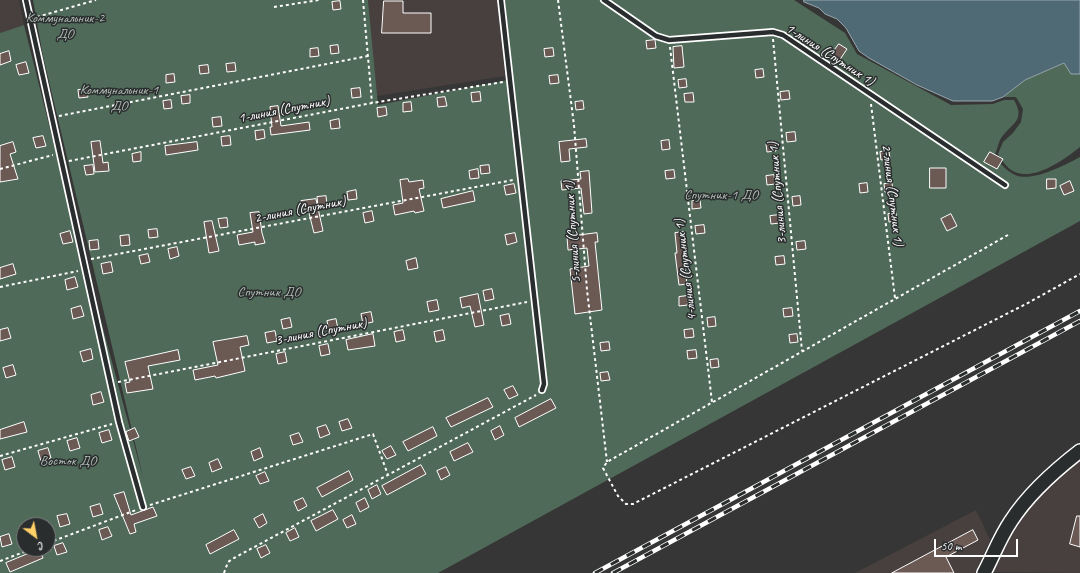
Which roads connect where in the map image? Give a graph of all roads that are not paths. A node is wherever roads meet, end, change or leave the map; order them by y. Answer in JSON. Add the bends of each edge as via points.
{"nodes":[{"id":1,"x":26,"y":0,"type":"edge"},
{"id":2,"x":501,"y":0,"type":"edge"},
{"id":3,"x":604,"y":0,"type":"edge"},
{"id":4,"x":1005,"y":185,"type":"dead end"},
{"id":5,"x":542,"y":390,"type":"road end"},
{"id":6,"x":1080,"y":451,"type":"edge"},
{"id":7,"x":143,"y":507,"type":"road end"},
{"id":8,"x":984,"y":573,"type":"edge"}],
"edges":[{"from":1,"to":7,"type":"lane","via":[[119,422]]},
{"from":2,"to":5,"type":"lane","via":[[544,384]]},
{"from":3,"to":4,"type":"lane","name":"1-линия (Спутник 1)","via":[[656,36],[669,40],[773,32],[783,35]]},
{"from":6,"to":8,"type":"street","via":[[1025,501],[1010,521]]}]}
